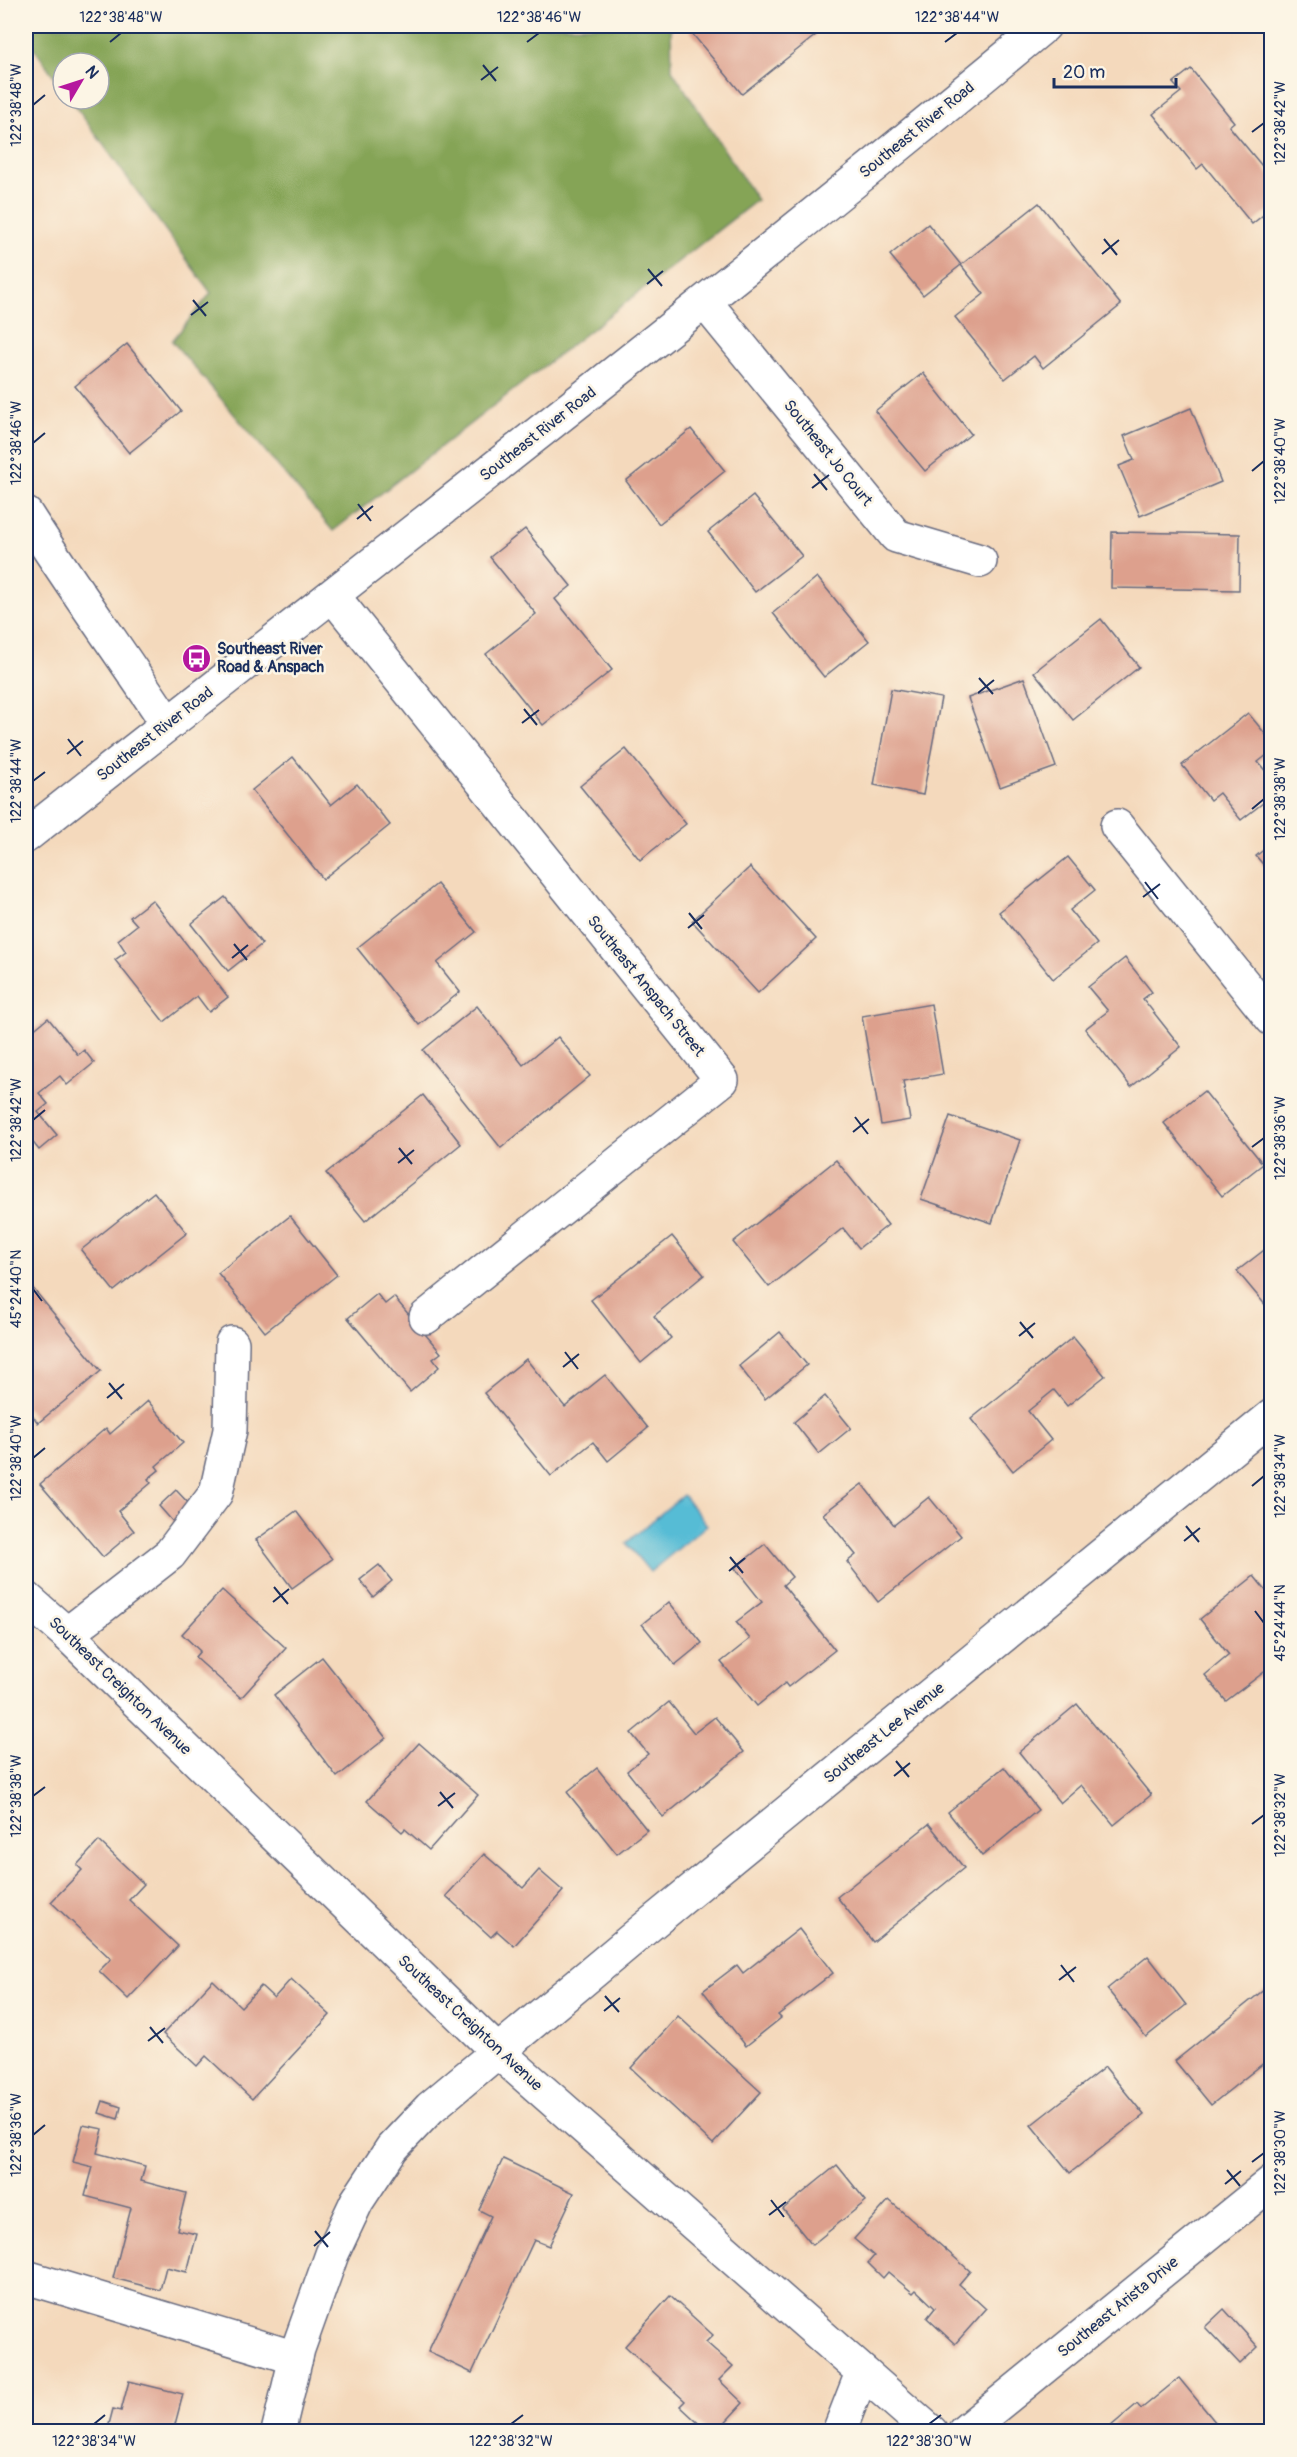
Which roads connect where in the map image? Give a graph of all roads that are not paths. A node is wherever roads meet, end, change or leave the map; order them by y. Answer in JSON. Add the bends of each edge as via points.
{"nodes":[{"id":1,"x":1044,"y":26,"type":"edge"},
{"id":2,"x":705,"y":302,"type":"junction"},
{"id":3,"x":26,"y":514,"type":"edge"},
{"id":4,"x":980,"y":561,"type":"dead end"},
{"id":5,"x":333,"y":596,"type":"junction"},
{"id":6,"x":167,"y":723,"type":"junction"},
{"id":7,"x":1117,"y":826,"type":"dead end"},
{"id":8,"x":26,"y":836,"type":"edge"},
{"id":9,"x":1272,"y":1019,"type":"edge"},
{"id":10,"x":426,"y":1317,"type":"dead end"},
{"id":11,"x":232,"y":1343,"type":"dead end"},
{"id":12,"x":1272,"y":1416,"type":"edge"},
{"id":13,"x":26,"y":1598,"type":"edge"},
{"id":14,"x":67,"y":1634,"type":"junction"},
{"id":15,"x":497,"y":2051,"type":"junction"},
{"id":16,"x":1272,"y":2182,"type":"edge"},
{"id":17,"x":26,"y":2277,"type":"edge"},
{"id":18,"x":296,"y":2358,"type":"junction"},
{"id":19,"x":862,"y":2373,"type":"junction"},
{"id":20,"x":278,"y":2432,"type":"edge"},
{"id":21,"x":839,"y":2432,"type":"edge"},
{"id":22,"x":931,"y":2432,"type":"edge"},
{"id":23,"x":964,"y":2432,"type":"edge"}],
"edges":[{"from":1,"to":2,"type":"street","name":"Southeast River Road"},
{"from":2,"to":4,"type":"street","name":"Southeast Jo Court","via":[[896,536]]},
{"from":2,"to":5,"type":"street","name":"Southeast River Road"},
{"from":3,"to":6,"type":"street"},
{"from":5,"to":6,"type":"street","name":"Southeast River Road"},
{"from":5,"to":10,"type":"street","name":"Southeast Anspach Street","via":[[722,1080]]},
{"from":6,"to":8,"type":"street","name":"Southeast River Road"},
{"from":7,"to":9,"type":"street"},
{"from":11,"to":14,"type":"street","via":[[230,1430],[216,1493],[170,1554]]},
{"from":12,"to":15,"type":"street","name":"Southeast Lee Avenue"},
{"from":13,"to":14,"type":"street","name":"Southeast Creighton Avenue"},
{"from":14,"to":15,"type":"street","name":"Southeast Creighton Avenue"},
{"from":15,"to":18,"type":"street","name":"Southeast Lee Avenue","via":[[399,2140],[363,2192],[332,2254]]},
{"from":15,"to":19,"type":"street","name":"Southeast Creighton Avenue"},
{"from":16,"to":23,"type":"street","name":"Southeast Arista Drive"},
{"from":17,"to":18,"type":"street"},
{"from":18,"to":20,"type":"street","name":"Southeast Lee Avenue"},
{"from":19,"to":21,"type":"street"},
{"from":19,"to":22,"type":"street","name":"Southeast Creighton Avenue"}]}
